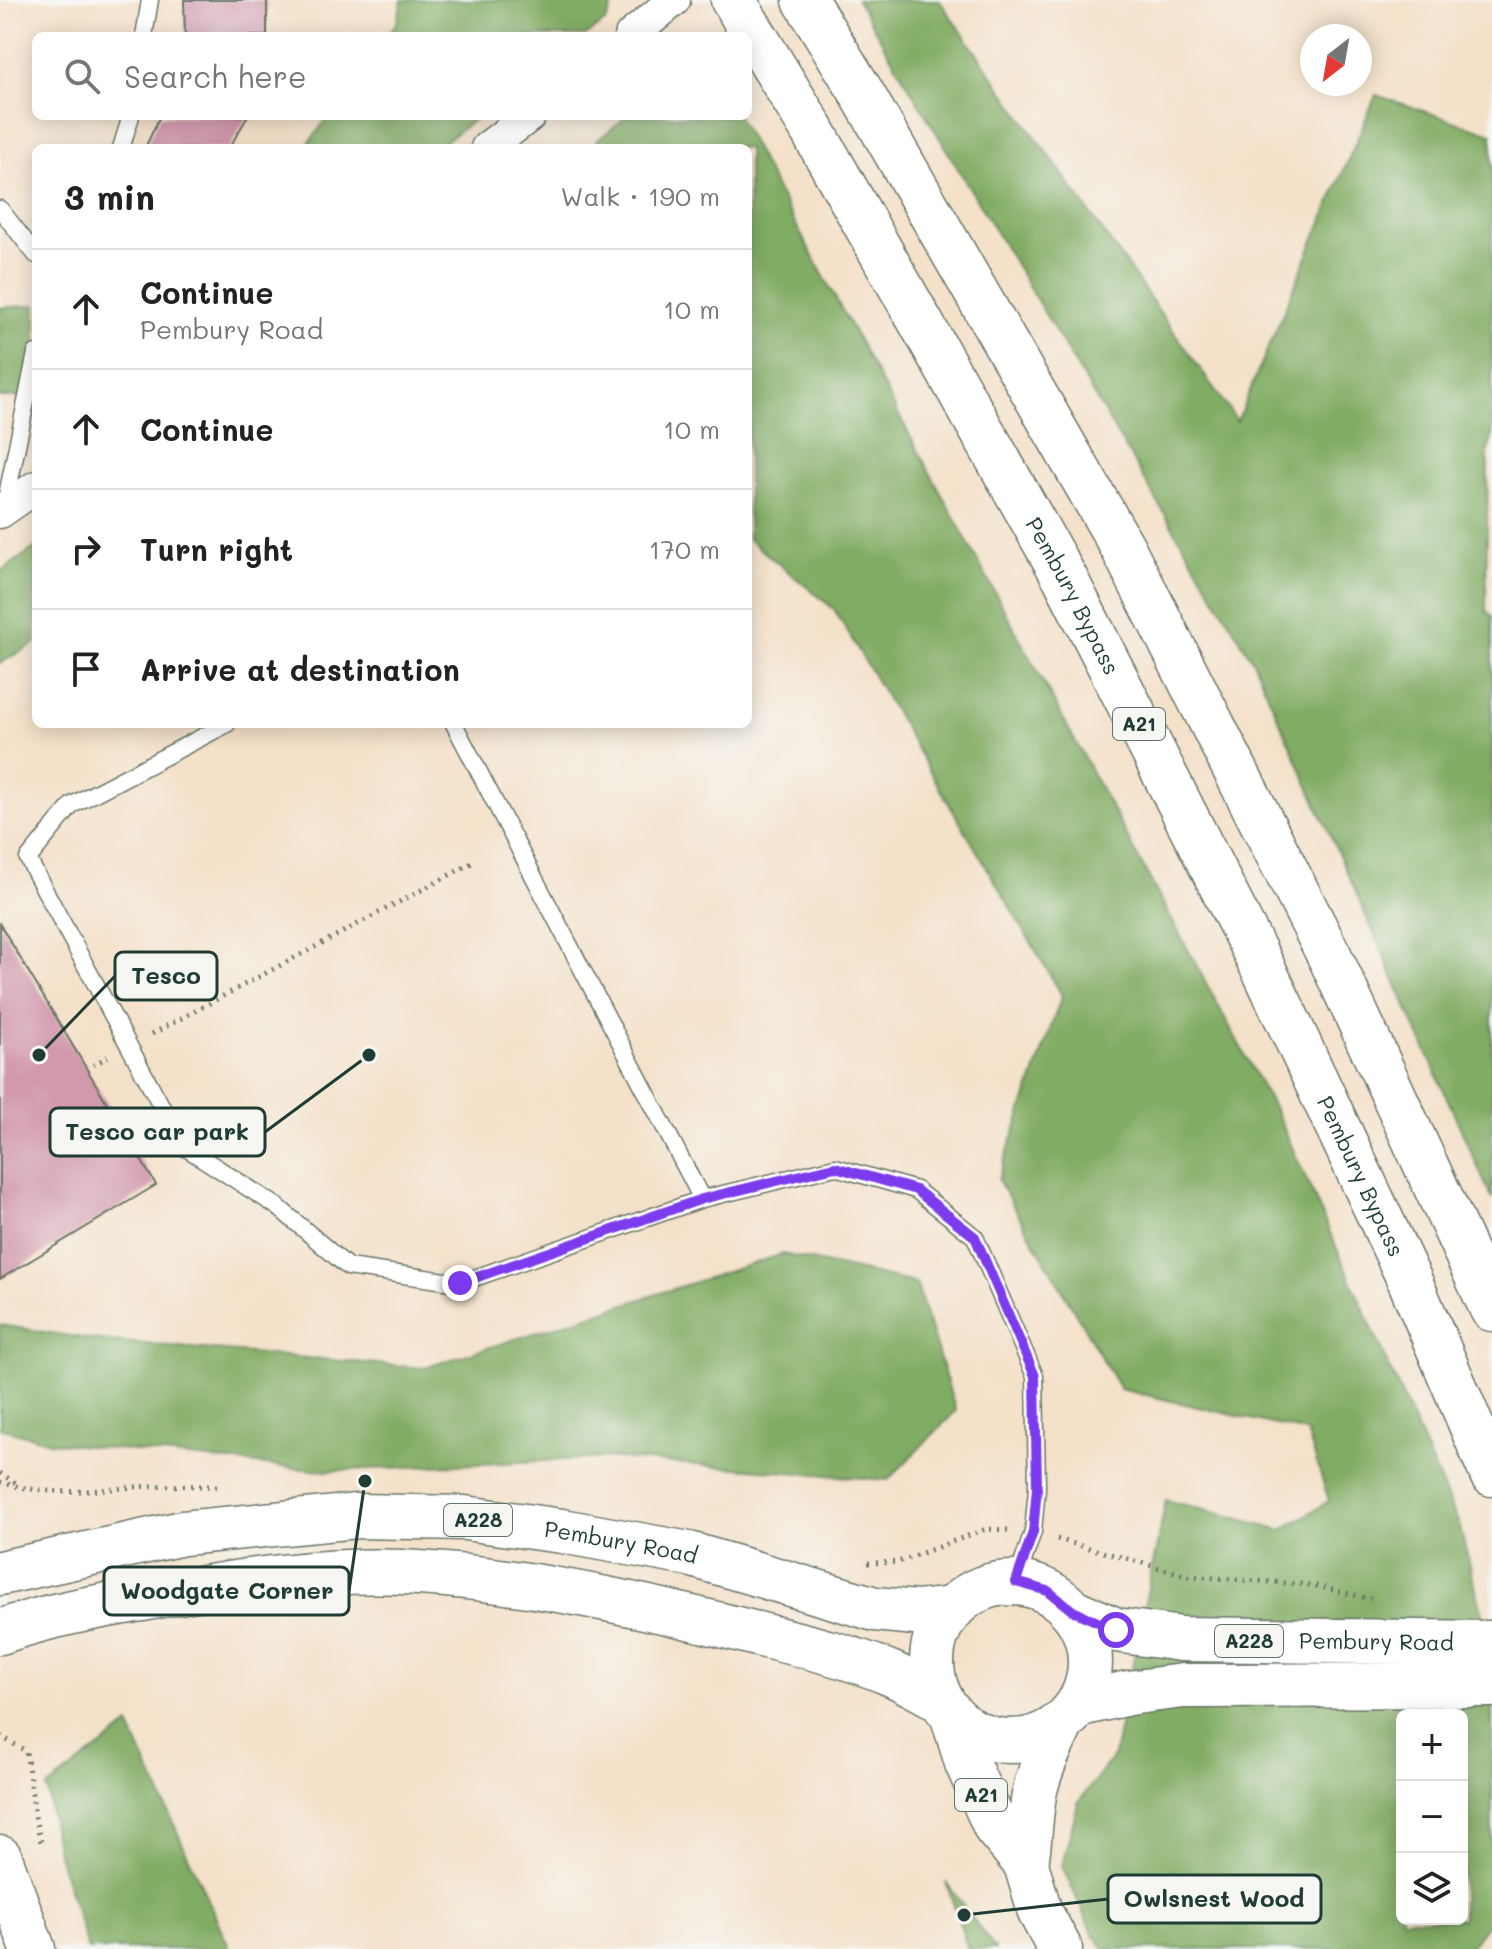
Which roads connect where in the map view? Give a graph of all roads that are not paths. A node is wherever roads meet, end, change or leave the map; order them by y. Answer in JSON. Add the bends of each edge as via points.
{"nodes":[{"id":1,"x":150,"y":0,"type":"edge"},
{"id":2,"x":674,"y":0,"type":"edge"},
{"id":3,"x":733,"y":0,"type":"edge"},
{"id":4,"x":805,"y":0,"type":"edge"},
{"id":5,"x":640,"y":29,"type":"edge"},
{"id":6,"x":145,"y":32,"type":"edge"},
{"id":7,"x":130,"y":120,"type":"edge"},
{"id":8,"x":524,"y":120,"type":"edge"},
{"id":9,"x":122,"y":144,"type":"edge"},
{"id":10,"x":492,"y":144,"type":"edge"},
{"id":11,"x":0,"y":209,"type":"edge"},
{"id":12,"x":32,"y":250,"type":"edge"},
{"id":13,"x":32,"y":371,"type":"edge"},
{"id":14,"x":32,"y":490,"type":"edge"},
{"id":15,"x":2,"y":510,"type":"edge"},
{"id":16,"x":219,"y":728,"type":"edge"},
{"id":17,"x":456,"y":728,"type":"edge"},
{"id":18,"x":702,"y":1199,"type":"junction"},
{"id":19,"x":1492,"y":1309,"type":"edge"},
{"id":20,"x":1492,"y":1474,"type":"edge"},
{"id":21,"x":0,"y":1573,"type":"edge"},
{"id":22,"x":1016,"y":1582,"type":"junction"},
{"id":23,"x":951,"y":1609,"type":"junction"},
{"id":24,"x":1073,"y":1611,"type":"junction"},
{"id":25,"x":0,"y":1632,"type":"edge"},
{"id":26,"x":1492,"y":1643,"type":"edge"},
{"id":27,"x":1432,"y":1664,"type":"junction"},
{"id":28,"x":1492,"y":1685,"type":"edge"},
{"id":29,"x":947,"y":1708,"type":"junction"},
{"id":30,"x":1070,"y":1714,"type":"junction"},
{"id":31,"x":0,"y":1858,"type":"edge"},
{"id":32,"x":1026,"y":1864,"type":"junction"},
{"id":33,"x":33,"y":1949,"type":"edge"},
{"id":34,"x":1060,"y":1949,"type":"edge"}],
"edges":[{"from":1,"to":6,"type":"lane"},
{"from":2,"to":5,"type":"street"},
{"from":3,"to":20,"type":"main road","name":"Pembury Bypass","number":"A21","via":[[810,126],[1065,578],[1266,974],[1409,1279]]},
{"from":4,"to":19,"type":"main road","via":[[1123,548],[1331,959]]},
{"from":7,"to":9,"type":"lane"},
{"from":8,"to":10,"type":"street"},
{"from":11,"to":12,"type":"lane"},
{"from":13,"to":15,"type":"lane"},
{"from":14,"to":15,"type":"street"},
{"from":16,"to":18,"type":"lane","via":[[72,805],[28,859],[183,1146],[278,1207],[348,1267],[460,1283]]},
{"from":17,"to":18,"type":"lane"},
{"from":18,"to":22,"type":"lane","via":[[835,1167],[916,1190],[975,1237],[1035,1376],[1033,1532]]},
{"from":21,"to":23,"type":"main road","name":"Pembury Road","number":"A228","via":[[183,1533],[357,1516],[465,1518],[689,1554],[875,1609]]},
{"from":22,"to":23,"type":"main road","via":[[992,1584]]},
{"from":22,"to":24,"type":"main road","via":[[1048,1591]]},
{"from":23,"to":29,"type":"main road","via":[[938,1629],[932,1653],[933,1677]]},
{"from":24,"to":27,"type":"main road","name":"Pembury Road","number":"A228","via":[[1116,1630]]},
{"from":24,"to":30,"type":"main road","via":[[1086,1632],[1091,1657],[1089,1681]]},
{"from":25,"to":29,"type":"main road","via":[[42,1617],[184,1591],[328,1573],[417,1572],[668,1611],[856,1661],[893,1675]]},
{"from":26,"to":27,"type":"main road","name":"Pembury Road","number":"A228"},
{"from":27,"to":28,"type":"main road","name":"Pembury Road","number":"A228"},
{"from":27,"to":30,"type":"main road","name":"Pembury Road","number":"A228","via":[[1128,1693]]},
{"from":29,"to":30,"type":"main road","via":[[978,1734],[1006,1742],[1035,1738]]},
{"from":29,"to":32,"type":"main road","number":"A21","via":[[996,1828]]},
{"from":30,"to":32,"type":"main road","number":"A21","via":[[1041,1767]]},
{"from":31,"to":33,"type":"main road"},
{"from":32,"to":34,"type":"main road","number":"A21","via":[[1040,1912]]}]}
